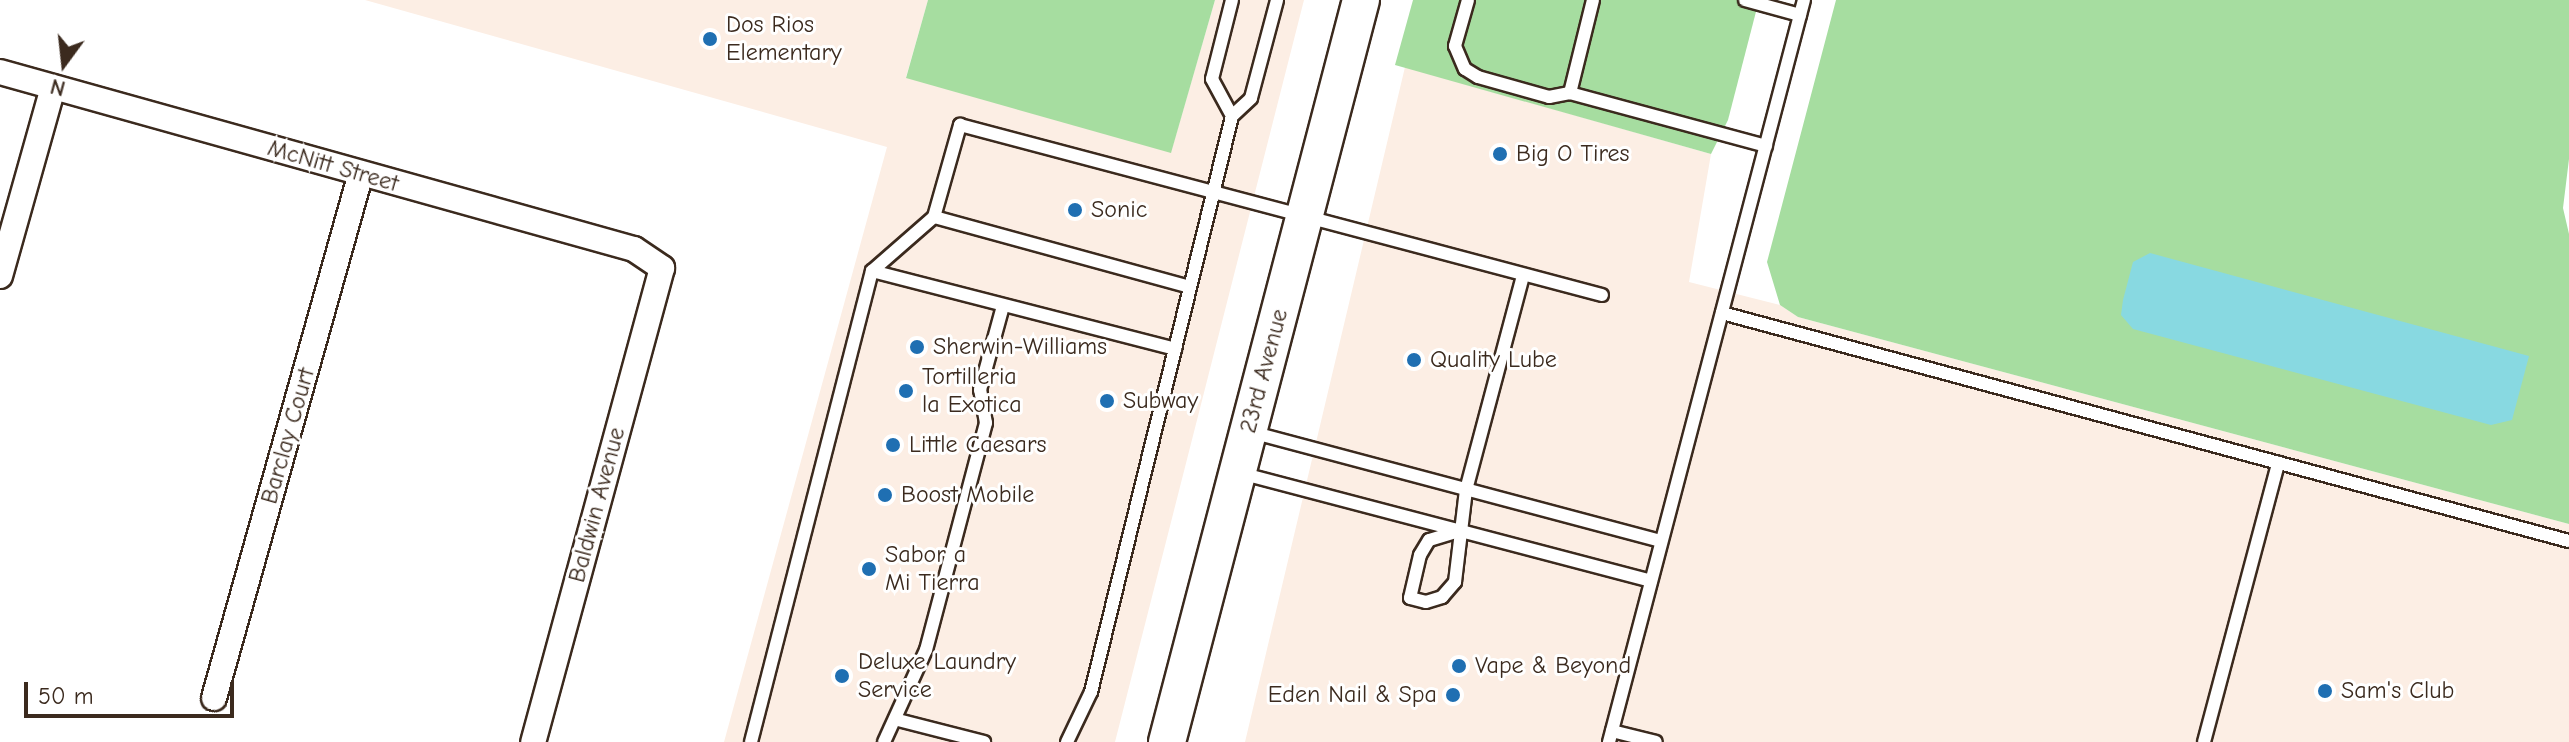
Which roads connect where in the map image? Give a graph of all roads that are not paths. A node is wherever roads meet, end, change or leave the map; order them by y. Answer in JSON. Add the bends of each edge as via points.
{"nodes":[{"id":1,"x":1232,"y":0,"type":"edge"},
{"id":2,"x":1277,"y":0,"type":"edge"},
{"id":3,"x":1361,"y":0,"type":"edge"},
{"id":4,"x":1468,"y":0,"type":"edge"},
{"id":5,"x":1593,"y":0,"type":"edge"},
{"id":6,"x":1745,"y":0,"type":"edge"},
{"id":7,"x":1804,"y":0,"type":"edge"},
{"id":8,"x":1800,"y":15,"type":"junction"},
{"id":9,"x":0,"y":72,"type":"edge"},
{"id":10,"x":53,"y":87,"type":"junction"},
{"id":11,"x":1570,"y":93,"type":"junction"},
{"id":12,"x":1232,"y":116,"type":"junction"},
{"id":13,"x":1766,"y":146,"type":"junction"},
{"id":14,"x":361,"y":173,"type":"junction"},
{"id":15,"x":1213,"y":195,"type":"junction"},
{"id":16,"x":934,"y":217,"type":"junction"},
{"id":17,"x":1303,"y":219,"type":"junction"},
{"id":18,"x":662,"y":268,"type":"joint"},
{"id":19,"x":872,"y":271,"type":"junction"},
{"id":20,"x":0,"y":276,"type":"edge"},
{"id":21,"x":1523,"y":276,"type":"junction"},
{"id":22,"x":1190,"y":287,"type":"junction"},
{"id":23,"x":1602,"y":295,"type":"dead end"},
{"id":24,"x":1003,"y":306,"type":"junction"},
{"id":25,"x":1722,"y":313,"type":"junction"},
{"id":26,"x":1175,"y":349,"type":"junction"},
{"id":27,"x":1248,"y":431,"type":"junction"},
{"id":28,"x":2278,"y":463,"type":"junction"},
{"id":29,"x":1237,"y":472,"type":"junction"},
{"id":30,"x":1466,"y":490,"type":"junction"},
{"id":31,"x":1459,"y":531,"type":"junction"},
{"id":32,"x":1661,"y":541,"type":"junction"},
{"id":33,"x":2569,"y":541,"type":"edge"},
{"id":34,"x":1651,"y":581,"type":"junction"},
{"id":35,"x":214,"y":698,"type":"dead end"},
{"id":36,"x":898,"y":720,"type":"junction"},
{"id":37,"x":1610,"y":736,"type":"edge"},
{"id":38,"x":533,"y":742,"type":"edge"},
{"id":39,"x":751,"y":742,"type":"edge"},
{"id":40,"x":884,"y":742,"type":"edge"},
{"id":41,"x":984,"y":742,"type":"edge"},
{"id":42,"x":1067,"y":742,"type":"edge"},
{"id":43,"x":1167,"y":742,"type":"edge"},
{"id":44,"x":1656,"y":742,"type":"edge"},
{"id":45,"x":2204,"y":742,"type":"edge"}],
"edges":[{"from":1,"to":12,"type":"lane","via":[[1212,79]]},
{"from":2,"to":12,"type":"lane","via":[[1251,98]]},
{"from":3,"to":17,"type":"main road","name":"23rd Avenue"},
{"from":4,"to":11,"type":"lane","via":[[1455,46],[1465,69],[1549,97]]},
{"from":5,"to":11,"type":"lane"},
{"from":6,"to":8,"type":"lane"},
{"from":7,"to":8,"type":"lane"},
{"from":8,"to":13,"type":"lane"},
{"from":9,"to":10,"type":"street","name":"McNitt Street"},
{"from":10,"to":14,"type":"street","name":"McNitt Street"},
{"from":10,"to":20,"type":"street"},
{"from":11,"to":13,"type":"lane"},
{"from":12,"to":15,"type":"lane"},
{"from":13,"to":25,"type":"lane"},
{"from":14,"to":18,"type":"street","name":"McNitt Street","via":[[634,249]]},
{"from":14,"to":35,"type":"street","name":"Barclay Court"},
{"from":15,"to":16,"type":"lane","via":[[960,125]]},
{"from":15,"to":17,"type":"lane"},
{"from":15,"to":22,"type":"lane"},
{"from":16,"to":19,"type":"lane"},
{"from":16,"to":22,"type":"lane"},
{"from":17,"to":21,"type":"lane"},
{"from":17,"to":27,"type":"main road","name":"23rd Avenue"},
{"from":18,"to":38,"type":"street","name":"Baldwin Avenue"},
{"from":19,"to":24,"type":"lane"},
{"from":19,"to":39,"type":"lane"},
{"from":21,"to":23,"type":"lane"},
{"from":21,"to":30,"type":"lane"},
{"from":22,"to":26,"type":"lane"},
{"from":24,"to":26,"type":"lane"},
{"from":24,"to":36,"type":"lane","via":[[980,390],[986,423],[926,650]]},
{"from":25,"to":28,"type":"lane"},
{"from":25,"to":32,"type":"lane"},
{"from":26,"to":42,"type":"lane","via":[[1091,692]]},
{"from":27,"to":29,"type":"main road","name":"23rd Avenue"},
{"from":27,"to":30,"type":"lane"},
{"from":28,"to":33,"type":"lane"},
{"from":28,"to":45,"type":"lane"},
{"from":29,"to":31,"type":"lane"},
{"from":29,"to":43,"type":"main road","name":"23rd Avenue"},
{"from":30,"to":31,"type":"lane"},
{"from":30,"to":32,"type":"lane"},
{"from":31,"to":31,"type":"lane","via":[[1429,540],[1410,598],[1426,602],[1442,597],[1455,582]]},
{"from":31,"to":34,"type":"lane"},
{"from":32,"to":34,"type":"lane"},
{"from":34,"to":37,"type":"lane"},
{"from":36,"to":40,"type":"lane"},
{"from":36,"to":41,"type":"lane"},
{"from":37,"to":44,"type":"lane"}]}
